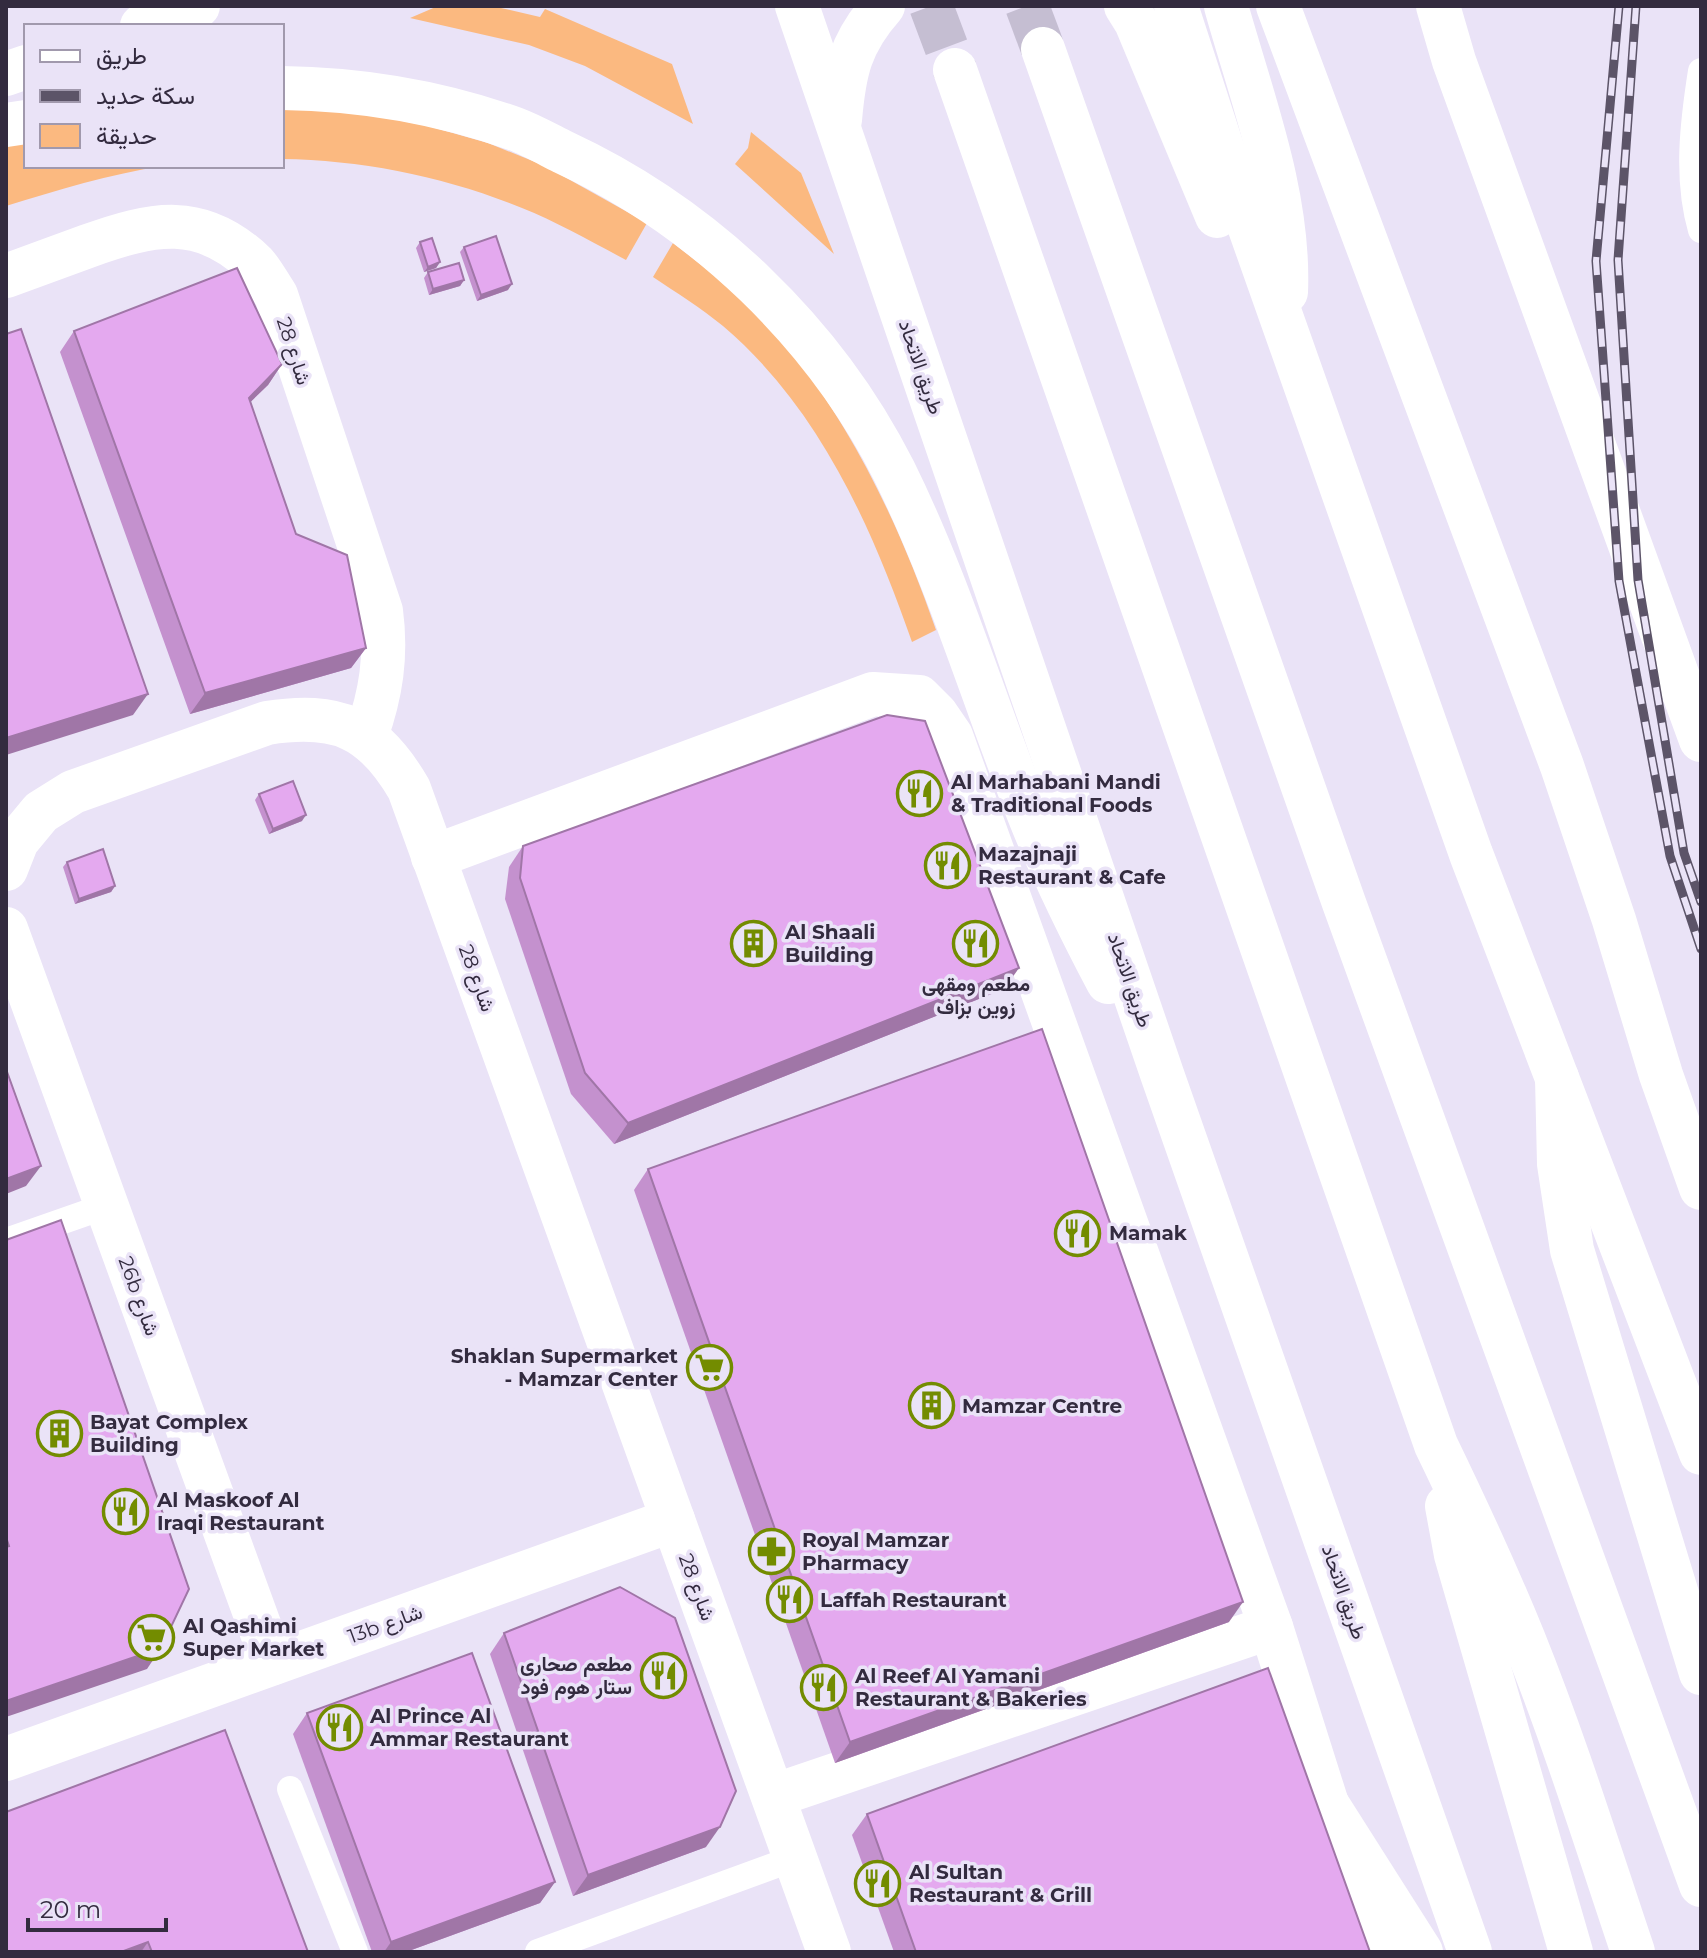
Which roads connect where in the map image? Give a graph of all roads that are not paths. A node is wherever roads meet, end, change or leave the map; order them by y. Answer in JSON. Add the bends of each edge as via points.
{"nodes":[{"id":1,"x":198,"y":6,"type":"edge"},
{"id":2,"x":797,"y":6,"type":"edge"},
{"id":3,"x":883,"y":6,"type":"edge"},
{"id":4,"x":1176,"y":6,"type":"edge"},
{"id":5,"x":1226,"y":6,"type":"edge"},
{"id":6,"x":1278,"y":6,"type":"edge"},
{"id":7,"x":1438,"y":6,"type":"edge"},
{"id":8,"x":1128,"y":11,"type":"edge"},
{"id":9,"x":148,"y":24,"type":"edge"},
{"id":10,"x":1043,"y":49,"type":"tunnel mouth"},
{"id":11,"x":955,"y":70,"type":"tunnel mouth"},
{"id":12,"x":1701,"y":71,"type":"edge"},
{"id":13,"x":284,"y":88,"type":"edge"},
{"id":14,"x":840,"y":131,"type":"junction"},
{"id":15,"x":1701,"y":230,"type":"edge"},
{"id":16,"x":6,"y":276,"type":"edge"},
{"id":17,"x":1285,"y":327,"type":"junction"},
{"id":18,"x":366,"y":736,"type":"junction"},
{"id":19,"x":1701,"y":740,"type":"edge"},
{"id":20,"x":433,"y":857,"type":"junction"},
{"id":21,"x":6,"y":869,"type":"edge"},
{"id":22,"x":6,"y":929,"type":"edge"},
{"id":23,"x":1162,"y":1074,"type":"junction"},
{"id":24,"x":1557,"y":1078,"type":"junction"},
{"id":25,"x":1701,"y":1188,"type":"edge"},
{"id":26,"x":106,"y":1206,"type":"junction"},
{"id":27,"x":6,"y":1241,"type":"edge"},
{"id":28,"x":1436,"y":1445,"type":"junction"},
{"id":29,"x":1701,"y":1453,"type":"edge"},
{"id":30,"x":673,"y":1520,"type":"junction"},
{"id":31,"x":1271,"y":1627,"type":"junction"},
{"id":32,"x":273,"y":1663,"type":"junction"},
{"id":33,"x":1701,"y":1673,"type":"edge"},
{"id":34,"x":6,"y":1759,"type":"edge"},
{"id":35,"x":290,"y":1789,"type":"dead end"},
{"id":36,"x":773,"y":1796,"type":"junction"},
{"id":37,"x":1327,"y":1804,"type":"junction"},
{"id":38,"x":795,"y":1858,"type":"junction"},
{"id":39,"x":1701,"y":1885,"type":"edge"},
{"id":40,"x":355,"y":1952,"type":"edge"},
{"id":41,"x":538,"y":1952,"type":"edge"},
{"id":42,"x":829,"y":1952,"type":"edge"},
{"id":43,"x":1382,"y":1952,"type":"edge"},
{"id":44,"x":1421,"y":1952,"type":"edge"},
{"id":45,"x":1470,"y":1952,"type":"edge"},
{"id":46,"x":1571,"y":1952,"type":"edge"},
{"id":47,"x":1633,"y":1952,"type":"edge"}],
"edges":[{"from":1,"to":9,"type":"main road"},
{"from":2,"to":14,"type":"main road","name":"طريق الاتحاد"},
{"from":3,"to":14,"type":"main road","via":[[864,27],[844,77]]},
{"from":4,"to":17,"type":"main road"},
{"from":5,"to":17,"type":"main road","via":[[1282,214]]},
{"from":6,"to":25,"type":"main road","via":[[1562,766]]},
{"from":7,"to":19,"type":"main road"},
{"from":8,"to":17,"type":"main road","via":[[1210,203],[1243,268]]},
{"from":10,"to":39,"type":"main road","via":[[1349,918]]},
{"from":11,"to":28,"type":"main road"},
{"from":12,"to":15,"type":"lane","via":[[1692,179]]},
{"from":13,"to":23,"type":"main road","via":[[338,89],[428,103],[516,130],[599,169],[672,215],[772,299],[839,381],[893,469],[937,566],[1033,825],[1114,994]]},
{"from":14,"to":23,"type":"main road","name":"طريق الاتحاد"},
{"from":16,"to":18,"type":"main road","name":"شارع 28","via":[[132,231],[166,225],[200,230],[231,244],[257,267],[276,295],[381,611],[381,688]]},
{"from":17,"to":24,"type":"main road","via":[[1471,854]]},
{"from":18,"to":20,"type":"main road","name":"شارع 28","via":[[391,759],[409,789]]},
{"from":18,"to":21,"type":"main road","via":[[335,722],[301,718],[267,723],[73,792],[41,812],[17,841]]},
{"from":20,"to":30,"type":"main road","name":"شارع 28"},
{"from":20,"to":31,"type":"main road","via":[[873,694],[919,697],[951,736]]},
{"from":22,"to":26,"type":"main road","name":"26b شارع"},
{"from":23,"to":45,"type":"main road","name":"طريق الاتحاد"},
{"from":24,"to":29,"type":"main road"},
{"from":24,"to":33,"type":"main road","via":[[1559,1164],[1572,1250]]},
{"from":26,"to":27,"type":"lane"},
{"from":26,"to":32,"type":"main road","name":"26b شارع"},
{"from":28,"to":46,"type":"main road","via":[[1456,1555]]},
{"from":28,"to":47,"type":"main road","via":[[1524,1642]]},
{"from":30,"to":32,"type":"main road","name":"13b شارع"},
{"from":30,"to":36,"type":"main road","name":"شارع 28"},
{"from":31,"to":36,"type":"main road"},
{"from":31,"to":37,"type":"main road"},
{"from":32,"to":34,"type":"main road","name":"13b شارع"},
{"from":35,"to":40,"type":"lane"},
{"from":36,"to":38,"type":"main road","name":"شارع 28"},
{"from":37,"to":43,"type":"main road"},
{"from":37,"to":44,"type":"main road"},
{"from":38,"to":41,"type":"lane"},
{"from":38,"to":42,"type":"main road","name":"شارع 28"}]}
